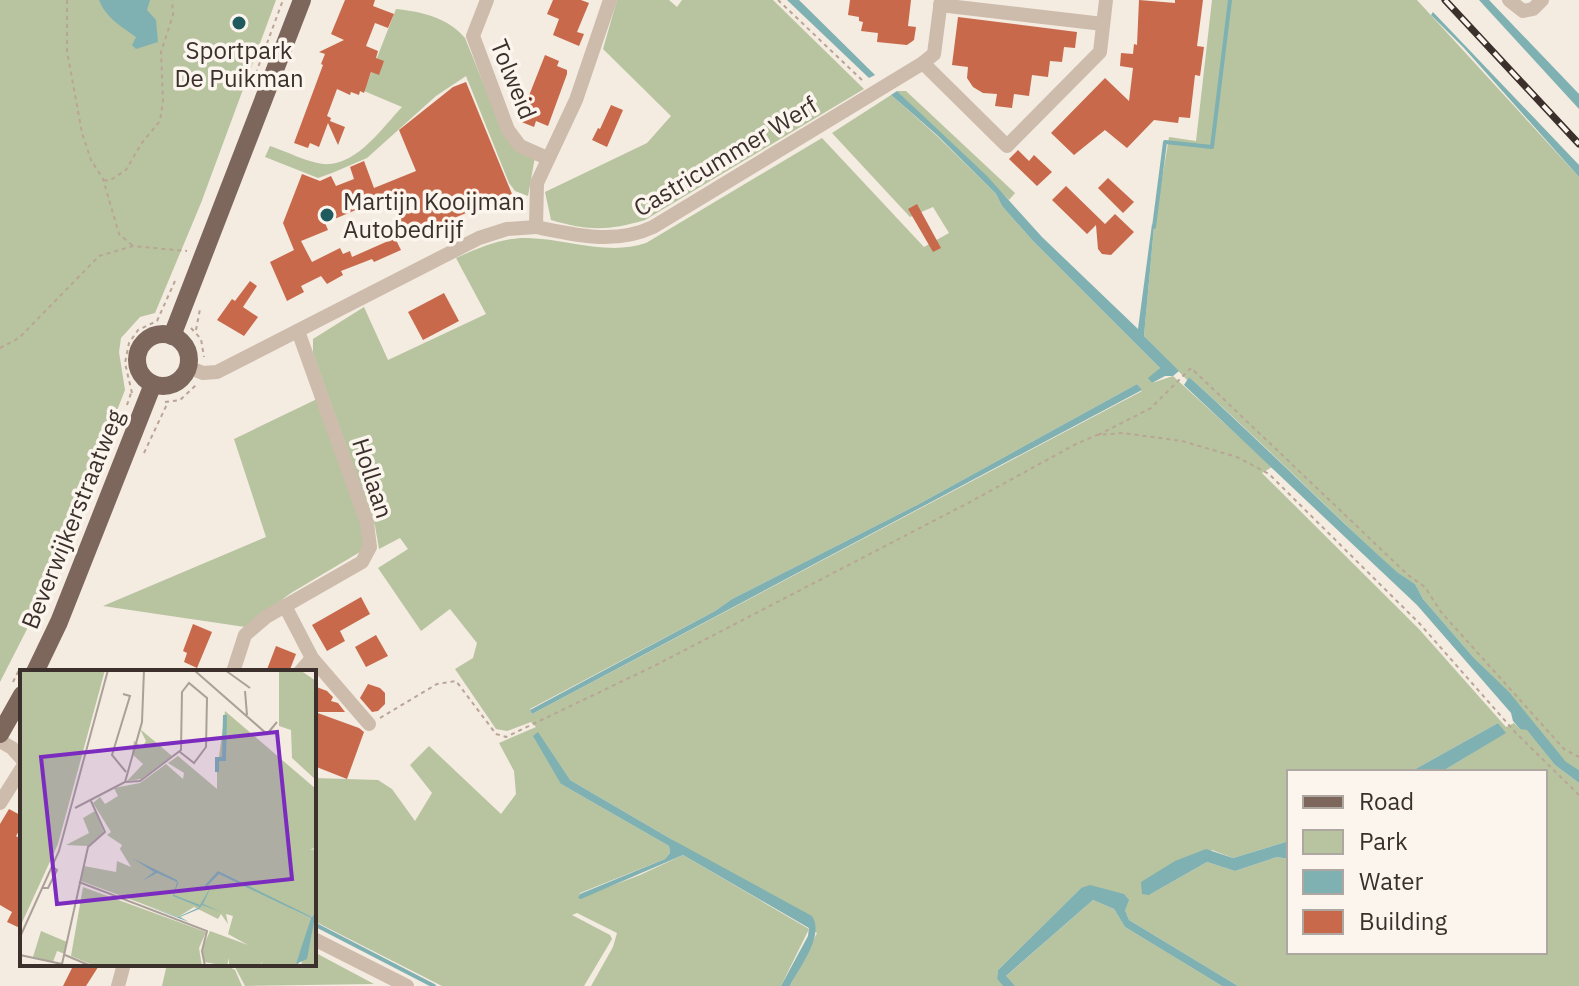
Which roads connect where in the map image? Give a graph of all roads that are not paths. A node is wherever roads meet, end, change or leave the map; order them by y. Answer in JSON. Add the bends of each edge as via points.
{"nodes":[{"id":1,"x":302,"y":0,"type":"edge"},
{"id":2,"x":487,"y":0,"type":"edge"},
{"id":3,"x":610,"y":0,"type":"edge"},
{"id":4,"x":1106,"y":0,"type":"edge"},
{"id":5,"x":1509,"y":0,"type":"edge"},
{"id":6,"x":1542,"y":0,"type":"edge"},
{"id":7,"x":940,"y":3,"type":"edge"},
{"id":8,"x":1103,"y":24,"type":"junction"},
{"id":9,"x":923,"y":63,"type":"junction"},
{"id":10,"x":547,"y":158,"type":"junction"},
{"id":11,"x":536,"y":227,"type":"junction"},
{"id":12,"x":171,"y":323,"type":"junction"},
{"id":13,"x":298,"y":331,"type":"junction"},
{"id":14,"x":196,"y":370,"type":"junction"},
{"id":15,"x":153,"y":384,"type":"junction"},
{"id":16,"x":285,"y":606,"type":"junction"},
{"id":17,"x":312,"y":658,"type":"junction"},
{"id":18,"x":36,"y":670,"type":"edge"},
{"id":19,"x":234,"y":670,"type":"edge"},
{"id":20,"x":302,"y":670,"type":"edge"},
{"id":21,"x":20,"y":699,"type":"edge"},
{"id":22,"x":369,"y":724,"type":"road end"},
{"id":23,"x":0,"y":734,"type":"edge"},
{"id":24,"x":0,"y":741,"type":"edge"},
{"id":25,"x":20,"y":757,"type":"edge"},
{"id":26,"x":20,"y":771,"type":"edge"},
{"id":27,"x":0,"y":803,"type":"edge"},
{"id":28,"x":316,"y":940,"type":"edge"},
{"id":29,"x":123,"y":966,"type":"edge"},
{"id":30,"x":118,"y":986,"type":"edge"},
{"id":31,"x":407,"y":986,"type":"edge"}],
"edges":[{"from":1,"to":12,"type":"main road"},
{"from":2,"to":10,"type":"street","name":"Tolweid","via":[[473,36],[508,130],[520,146]]},
{"from":3,"to":10,"type":"street","via":[[576,100]]},
{"from":4,"to":8,"type":"street"},
{"from":5,"to":6,"type":"street","via":[[1523,11]]},
{"from":7,"to":8,"type":"street"},
{"from":7,"to":9,"type":"street","via":[[934,54]]},
{"from":8,"to":9,"type":"street","via":[[1100,52],[1007,146]]},
{"from":9,"to":11,"type":"street","name":"Castricummer Werf","via":[[638,234],[612,238]]},
{"from":10,"to":11,"type":"street","via":[[537,183]]},
{"from":11,"to":13,"type":"street","name":"Castricummer Werf","via":[[479,238]]},
{"from":12,"to":14,"type":"main road"},
{"from":12,"to":15,"type":"main road","via":[[164,334],[148,338],[138,350],[141,374]]},
{"from":13,"to":14,"type":"street","name":"Castricummer Werf","via":[[217,372]]},
{"from":13,"to":16,"type":"street","name":"Hollaan","via":[[367,523],[370,547],[362,562]]},
{"from":14,"to":15,"type":"main road","via":[[169,385]]},
{"from":15,"to":18,"type":"main road","name":"Beverwijkerstraatweg"},
{"from":16,"to":17,"type":"street"},
{"from":16,"to":19,"type":"street","name":"Hollaan","via":[[245,635]]},
{"from":17,"to":20,"type":"street"},
{"from":17,"to":22,"type":"street"},
{"from":21,"to":23,"type":"main road"},
{"from":24,"to":25,"type":"street"},
{"from":26,"to":27,"type":"street"},
{"from":28,"to":31,"type":"street"},
{"from":29,"to":30,"type":"street"}]}
